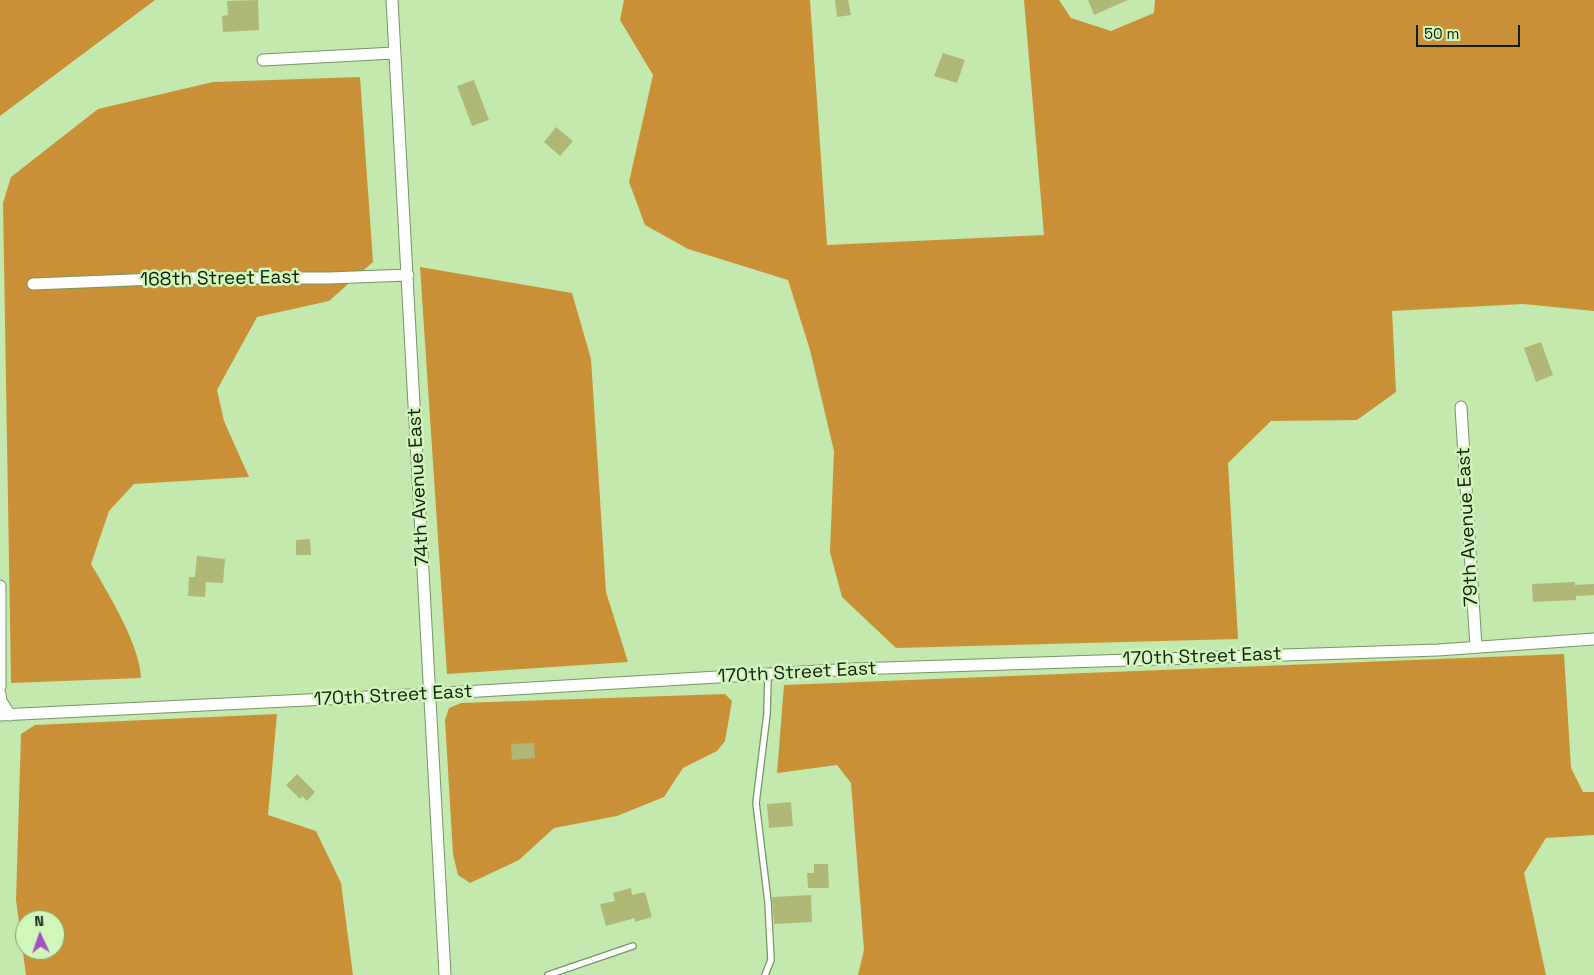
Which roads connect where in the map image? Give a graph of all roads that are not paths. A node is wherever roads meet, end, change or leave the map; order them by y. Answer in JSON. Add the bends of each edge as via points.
{"nodes":[{"id":1,"x":392,"y":0,"type":"edge"},
{"id":2,"x":394,"y":53,"type":"junction"},
{"id":3,"x":263,"y":60,"type":"dead end"},
{"id":4,"x":408,"y":275,"type":"junction"},
{"id":5,"x":33,"y":284,"type":"dead end"},
{"id":6,"x":1461,"y":407,"type":"dead end"},
{"id":7,"x":0,"y":586,"type":"edge"},
{"id":8,"x":1594,"y":639,"type":"edge"},
{"id":9,"x":1476,"y":648,"type":"junction"},
{"id":10,"x":768,"y":675,"type":"junction"},
{"id":11,"x":0,"y":687,"type":"edge"},
{"id":12,"x":0,"y":694,"type":"edge"},
{"id":13,"x":429,"y":694,"type":"junction"},
{"id":14,"x":5,"y":715,"type":"edge"},
{"id":15,"x":634,"y":946,"type":"dead end"},
{"id":16,"x":445,"y":975,"type":"edge"},
{"id":17,"x":548,"y":975,"type":"edge"},
{"id":18,"x":766,"y":975,"type":"edge"}],
"edges":[{"from":1,"to":2,"type":"street","name":"74th Avenue East"},
{"from":2,"to":3,"type":"street"},
{"from":2,"to":4,"type":"street","name":"74th Avenue East"},
{"from":4,"to":5,"type":"street","name":"168th Street East"},
{"from":4,"to":13,"type":"street","name":"74th Avenue East"},
{"from":6,"to":9,"type":"street","name":"79th Avenue East"},
{"from":7,"to":11,"type":"street"},
{"from":8,"to":9,"type":"street","name":"170th Street East"},
{"from":9,"to":10,"type":"street","name":"170th Street East","via":[[852,669]]},
{"from":10,"to":13,"type":"street","name":"170th Street East"},
{"from":10,"to":18,"type":"lane","via":[[767,714],[756,803],[768,902],[771,960]]},
{"from":12,"to":14,"type":"street"},
{"from":13,"to":14,"type":"street","name":"170th Street East"},
{"from":13,"to":16,"type":"street","name":"74th Avenue East"},
{"from":15,"to":17,"type":"lane"}]}
